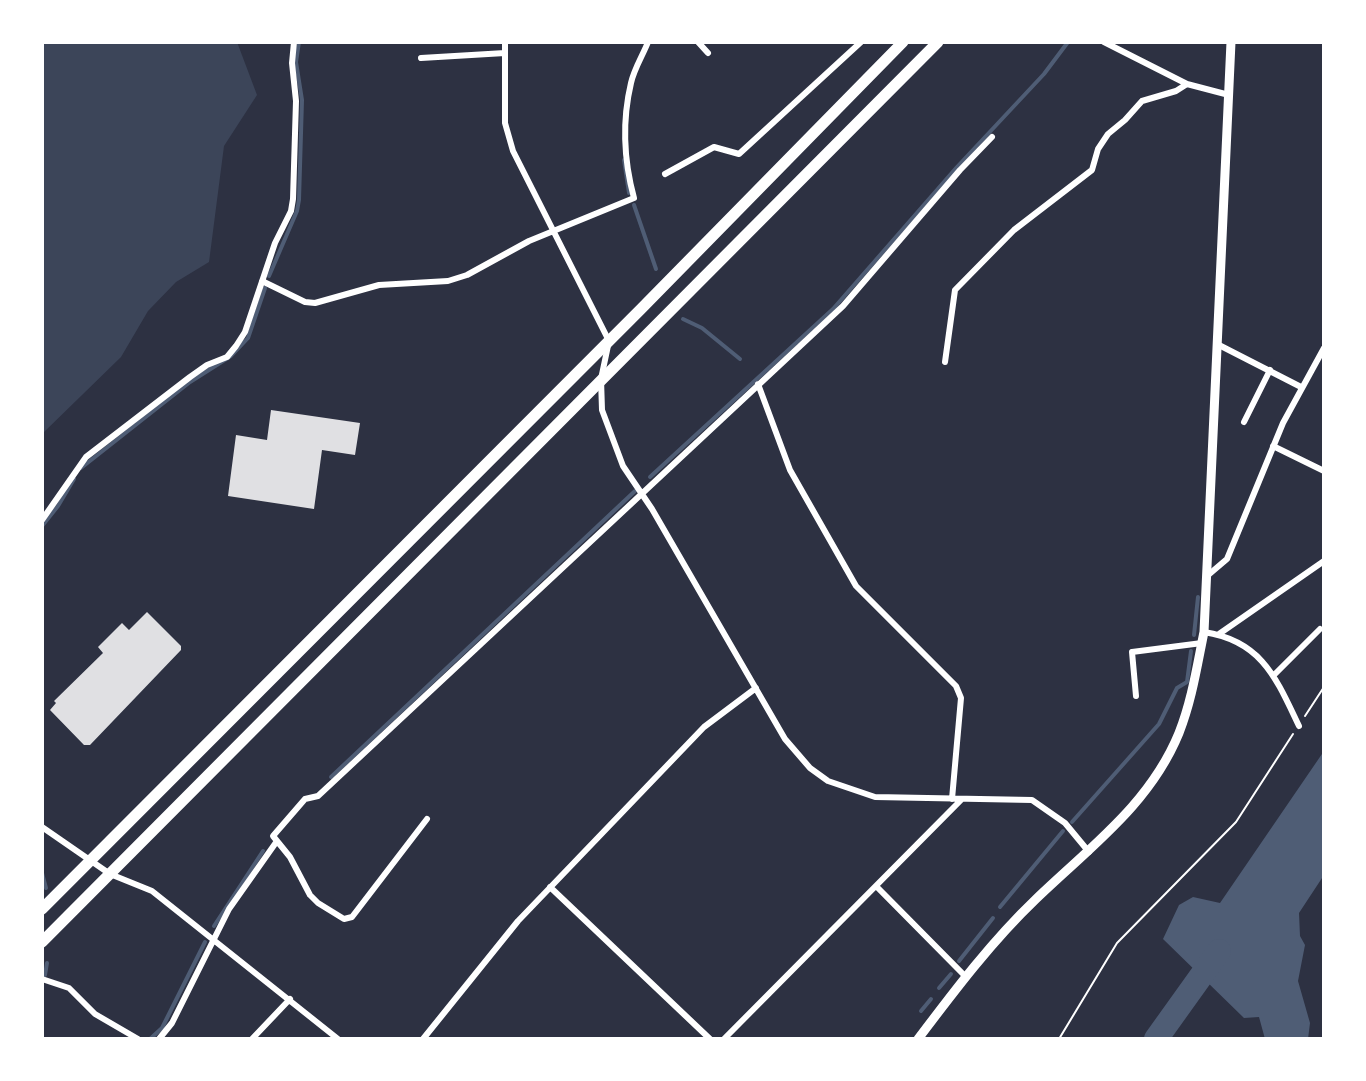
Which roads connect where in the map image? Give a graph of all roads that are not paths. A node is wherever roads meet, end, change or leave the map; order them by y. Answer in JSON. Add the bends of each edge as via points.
{"nodes":[{"id":1,"x":294,"y":42,"type":"edge"},
{"id":2,"x":505,"y":42,"type":"edge"},
{"id":3,"x":640,"y":42,"type":"edge"},
{"id":4,"x":648,"y":42,"type":"edge"},
{"id":5,"x":698,"y":42,"type":"edge"},
{"id":6,"x":861,"y":42,"type":"edge"},
{"id":7,"x":903,"y":42,"type":"edge"},
{"id":8,"x":938,"y":42,"type":"edge"},
{"id":9,"x":1104,"y":42,"type":"edge"},
{"id":10,"x":1231,"y":42,"type":"edge"},
{"id":11,"x":645,"y":50,"type":"junction"},
{"id":12,"x":505,"y":53,"type":"junction"},
{"id":13,"x":708,"y":53,"type":"dead end"},
{"id":14,"x":421,"y":58,"type":"dead end"},
{"id":15,"x":1187,"y":84,"type":"junction"},
{"id":16,"x":1229,"y":95,"type":"junction"},
{"id":17,"x":992,"y":137,"type":"dead end"},
{"id":18,"x":665,"y":174,"type":"dead end"},
{"id":19,"x":553,"y":232,"type":"junction"},
{"id":20,"x":262,"y":281,"type":"junction"},
{"id":21,"x":609,"y":341,"type":"junction"},
{"id":22,"x":1217,"y":344,"type":"junction"},
{"id":23,"x":1324,"y":348,"type":"edge"},
{"id":24,"x":945,"y":362,"type":"dead end"},
{"id":25,"x":1270,"y":370,"type":"junction"},
{"id":26,"x":601,"y":379,"type":"junction"},
{"id":27,"x":758,"y":384,"type":"junction"},
{"id":28,"x":1301,"y":387,"type":"junction"},
{"id":29,"x":1244,"y":422,"type":"dead end"},
{"id":30,"x":1273,"y":446,"type":"junction"},
{"id":31,"x":1324,"y":471,"type":"edge"},
{"id":32,"x":641,"y":493,"type":"junction"},
{"id":33,"x":42,"y":520,"type":"edge"},
{"id":34,"x":1324,"y":561,"type":"edge"},
{"id":35,"x":1207,"y":576,"type":"junction"},
{"id":36,"x":1320,"y":629,"type":"dead end"},
{"id":37,"x":1204,"y":632,"type":"junction"},
{"id":38,"x":1219,"y":634,"type":"junction"},
{"id":39,"x":1202,"y":643,"type":"junction"},
{"id":40,"x":1274,"y":675,"type":"junction"},
{"id":41,"x":756,"y":688,"type":"junction"},
{"id":42,"x":1136,"y":696,"type":"dead end"},
{"id":43,"x":1299,"y":726,"type":"road end"},
{"id":44,"x":952,"y":799,"type":"junction"},
{"id":45,"x":962,"y":799,"type":"junction"},
{"id":46,"x":427,"y":819,"type":"dead end"},
{"id":47,"x":42,"y":827,"type":"edge"},
{"id":48,"x":277,"y":841,"type":"junction"},
{"id":49,"x":1089,"y":852,"type":"junction"},
{"id":50,"x":93,"y":860,"type":"junction"},
{"id":51,"x":110,"y":874,"type":"junction"},
{"id":52,"x":876,"y":886,"type":"junction"},
{"id":53,"x":550,"y":887,"type":"junction"},
{"id":54,"x":42,"y":909,"type":"edge"},
{"id":55,"x":215,"y":939,"type":"junction"},
{"id":56,"x":42,"y":942,"type":"edge"},
{"id":57,"x":966,"y":977,"type":"junction"},
{"id":58,"x":42,"y":979,"type":"edge"},
{"id":59,"x":290,"y":999,"type":"junction"},
{"id":60,"x":138,"y":1039,"type":"edge"},
{"id":61,"x":159,"y":1039,"type":"edge"},
{"id":62,"x":252,"y":1039,"type":"edge"},
{"id":63,"x":338,"y":1039,"type":"edge"},
{"id":64,"x":423,"y":1039,"type":"edge"},
{"id":65,"x":710,"y":1039,"type":"edge"},
{"id":66,"x":724,"y":1039,"type":"edge"},
{"id":67,"x":918,"y":1039,"type":"edge"}],
"edges":[{"from":1,"to":20,"type":"street","via":[[293,199]]},
{"from":2,"to":12,"type":"street"},
{"from":3,"to":11,"type":"street"},
{"from":4,"to":11,"type":"street"},
{"from":5,"to":13,"type":"street"},
{"from":6,"to":18,"type":"street","via":[[739,154],[714,147]]},
{"from":7,"to":21,"type":"highway"},
{"from":8,"to":26,"type":"highway"},
{"from":9,"to":15,"type":"street"},
{"from":10,"to":16,"type":"main road"},
{"from":11,"to":19,"type":"street","via":[[631,81],[627,108],[626,171],[634,198]]},
{"from":12,"to":14,"type":"street"},
{"from":12,"to":19,"type":"street","via":[[508,138]]},
{"from":15,"to":16,"type":"street"},
{"from":15,"to":24,"type":"street","via":[[1142,101],[1108,134],[1092,170],[1014,230],[955,290]]},
{"from":16,"to":22,"type":"main road"},
{"from":17,"to":27,"type":"street","via":[[843,306]]},
{"from":19,"to":20,"type":"street","via":[[448,281],[379,285],[315,303]]},
{"from":19,"to":21,"type":"street"},
{"from":20,"to":33,"type":"street","via":[[245,332],[227,357],[190,377],[86,457]]},
{"from":21,"to":26,"type":"street"},
{"from":21,"to":50,"type":"highway"},
{"from":22,"to":25,"type":"street"},
{"from":22,"to":35,"type":"main road"},
{"from":23,"to":28,"type":"street"},
{"from":25,"to":28,"type":"street"},
{"from":25,"to":29,"type":"street"},
{"from":26,"to":32,"type":"street","via":[[602,410],[612,439]]},
{"from":26,"to":51,"type":"highway"},
{"from":27,"to":32,"type":"street"},
{"from":27,"to":44,"type":"street","via":[[790,470],[856,586],[956,686],[961,698]]},
{"from":28,"to":30,"type":"street"},
{"from":30,"to":31,"type":"street"},
{"from":30,"to":35,"type":"street","via":[[1227,559]]},
{"from":32,"to":41,"type":"street"},
{"from":32,"to":48,"type":"street","via":[[318,796],[305,799],[275,831]]},
{"from":34,"to":38,"type":"street"},
{"from":35,"to":37,"type":"main road"},
{"from":36,"to":40,"type":"street"},
{"from":37,"to":38,"type":"street"},
{"from":37,"to":39,"type":"main road"},
{"from":38,"to":40,"type":"street","via":[[1242,642]]},
{"from":39,"to":42,"type":"street","via":[[1132,652]]},
{"from":39,"to":49,"type":"main road","via":[[1192,694],[1158,773]]},
{"from":40,"to":43,"type":"street"},
{"from":41,"to":44,"type":"street","via":[[785,739],[828,781],[875,797]]},
{"from":41,"to":53,"type":"street","via":[[704,727]]},
{"from":44,"to":45,"type":"street"},
{"from":45,"to":49,"type":"street","via":[[1032,800],[1065,823]]},
{"from":45,"to":52,"type":"street"},
{"from":46,"to":48,"type":"street","via":[[352,917],[344,919],[310,895]]},
{"from":47,"to":50,"type":"street"},
{"from":48,"to":55,"type":"street","via":[[229,909]]},
{"from":49,"to":57,"type":"main road","via":[[1036,899]]},
{"from":50,"to":51,"type":"street"},
{"from":50,"to":54,"type":"highway"},
{"from":51,"to":55,"type":"street","via":[[152,891]]},
{"from":51,"to":56,"type":"highway"},
{"from":52,"to":57,"type":"street"},
{"from":52,"to":66,"type":"street"},
{"from":53,"to":64,"type":"street"},
{"from":53,"to":65,"type":"street"},
{"from":55,"to":59,"type":"street"},
{"from":55,"to":61,"type":"street"},
{"from":57,"to":67,"type":"main road"},
{"from":58,"to":60,"type":"street","via":[[69,988],[95,1014]]},
{"from":59,"to":62,"type":"street"},
{"from":59,"to":63,"type":"street"}]}
